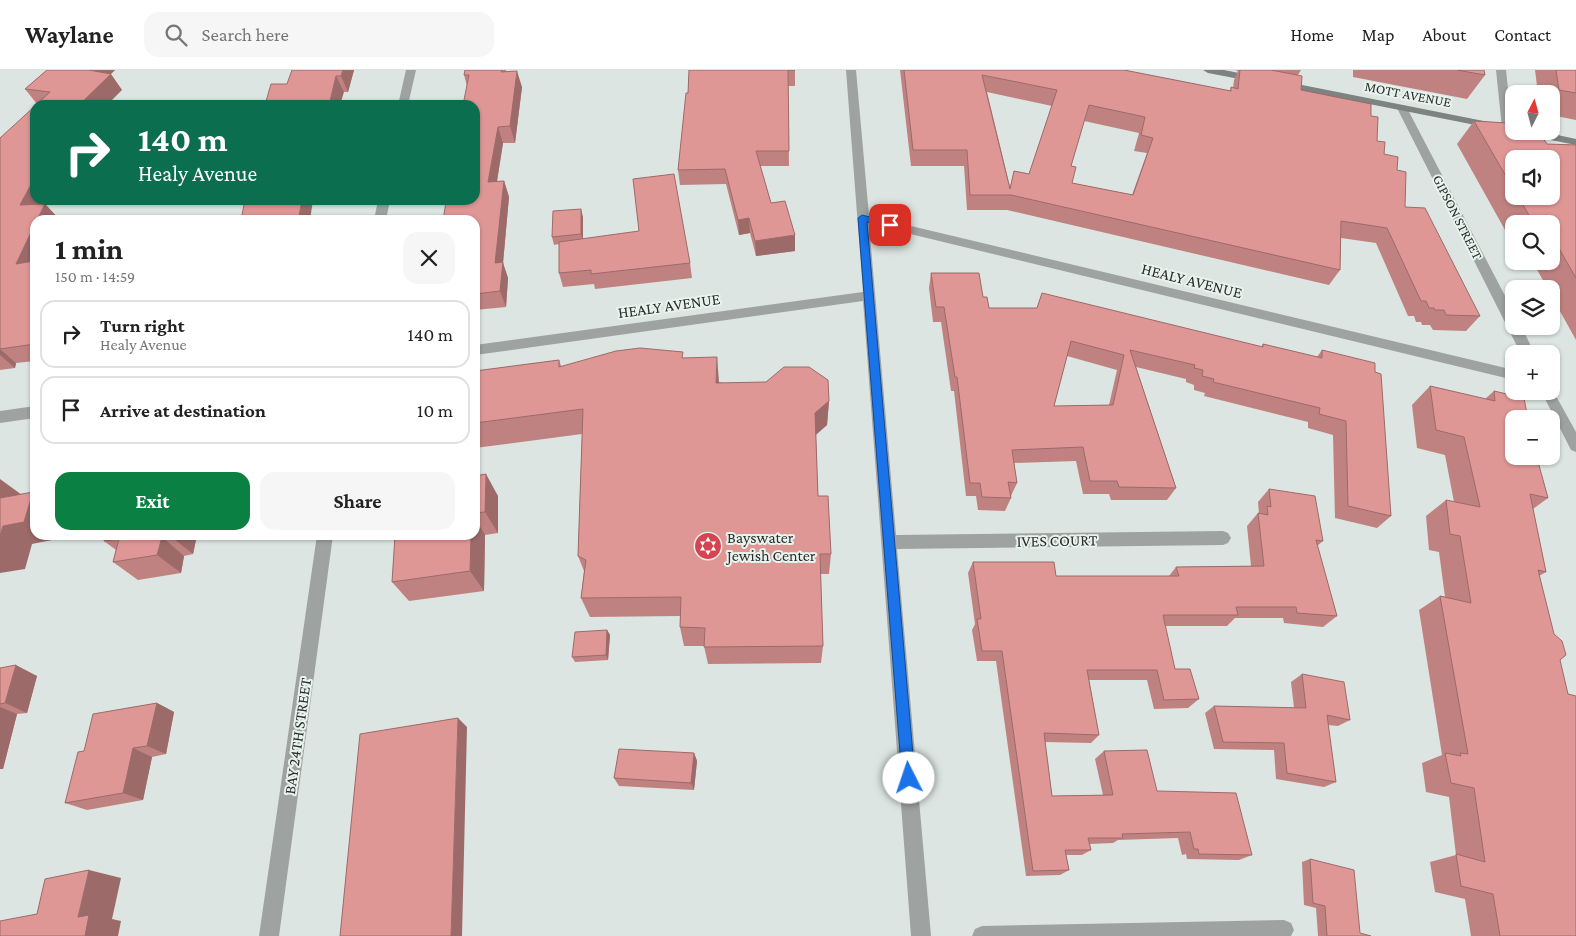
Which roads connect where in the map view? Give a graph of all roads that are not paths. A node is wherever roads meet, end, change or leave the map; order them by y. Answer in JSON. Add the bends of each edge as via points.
{"nodes":[{"id":1,"x":411,"y":70,"type":"edge"},
{"id":2,"x":851,"y":70,"type":"edge"},
{"id":3,"x":1208,"y":70,"type":"edge"},
{"id":4,"x":1501,"y":70,"type":"edge"},
{"id":5,"x":1505,"y":96,"type":"edge"},
{"id":6,"x":405,"y":100,"type":"edge"},
{"id":7,"x":1402,"y":108,"type":"junction"},
{"id":8,"x":1505,"y":128,"type":"edge"},
{"id":9,"x":1560,"y":139,"type":"edge"},
{"id":10,"x":1576,"y":142,"type":"edge"},
{"id":11,"x":862,"y":218,"type":"junction"},
{"id":12,"x":868,"y":296,"type":"junction"},
{"id":13,"x":1505,"y":308,"type":"edge"},
{"id":14,"x":480,"y":349,"type":"edge"},
{"id":15,"x":1505,"y":373,"type":"edge"},
{"id":16,"x":1553,"y":400,"type":"edge"},
{"id":17,"x":30,"y":413,"type":"edge"},
{"id":18,"x":0,"y":417,"type":"edge"},
{"id":19,"x":1576,"y":446,"type":"edge"},
{"id":20,"x":1223,"y":538,"type":"dead end"},
{"id":21,"x":324,"y":540,"type":"edge"},
{"id":22,"x":890,"y":542,"type":"junction"},
{"id":23,"x":1284,"y":930,"type":"dead end"},
{"id":24,"x":269,"y":936,"type":"edge"},
{"id":25,"x":921,"y":936,"type":"edge"},
{"id":26,"x":982,"y":936,"type":"edge"}],
"edges":[{"from":1,"to":6,"type":"street"},
{"from":2,"to":11,"type":"street"},
{"from":3,"to":7,"type":"street","name":"MOTT AVENUE"},
{"from":4,"to":5,"type":"street"},
{"from":7,"to":8,"type":"street","name":"MOTT AVENUE"},
{"from":7,"to":13,"type":"street","name":"GIPSON STREET"},
{"from":9,"to":10,"type":"street"},
{"from":11,"to":12,"type":"street"},
{"from":11,"to":15,"type":"street","name":"HEALY AVENUE"},
{"from":12,"to":14,"type":"street","name":"HEALY AVENUE"},
{"from":12,"to":22,"type":"street"},
{"from":16,"to":19,"type":"street"},
{"from":17,"to":18,"type":"street"},
{"from":20,"to":22,"type":"street","name":"IVES COURT"},
{"from":21,"to":24,"type":"street","name":"BAY 24TH STREET"},
{"from":22,"to":25,"type":"street"},
{"from":23,"to":26,"type":"street"}]}
